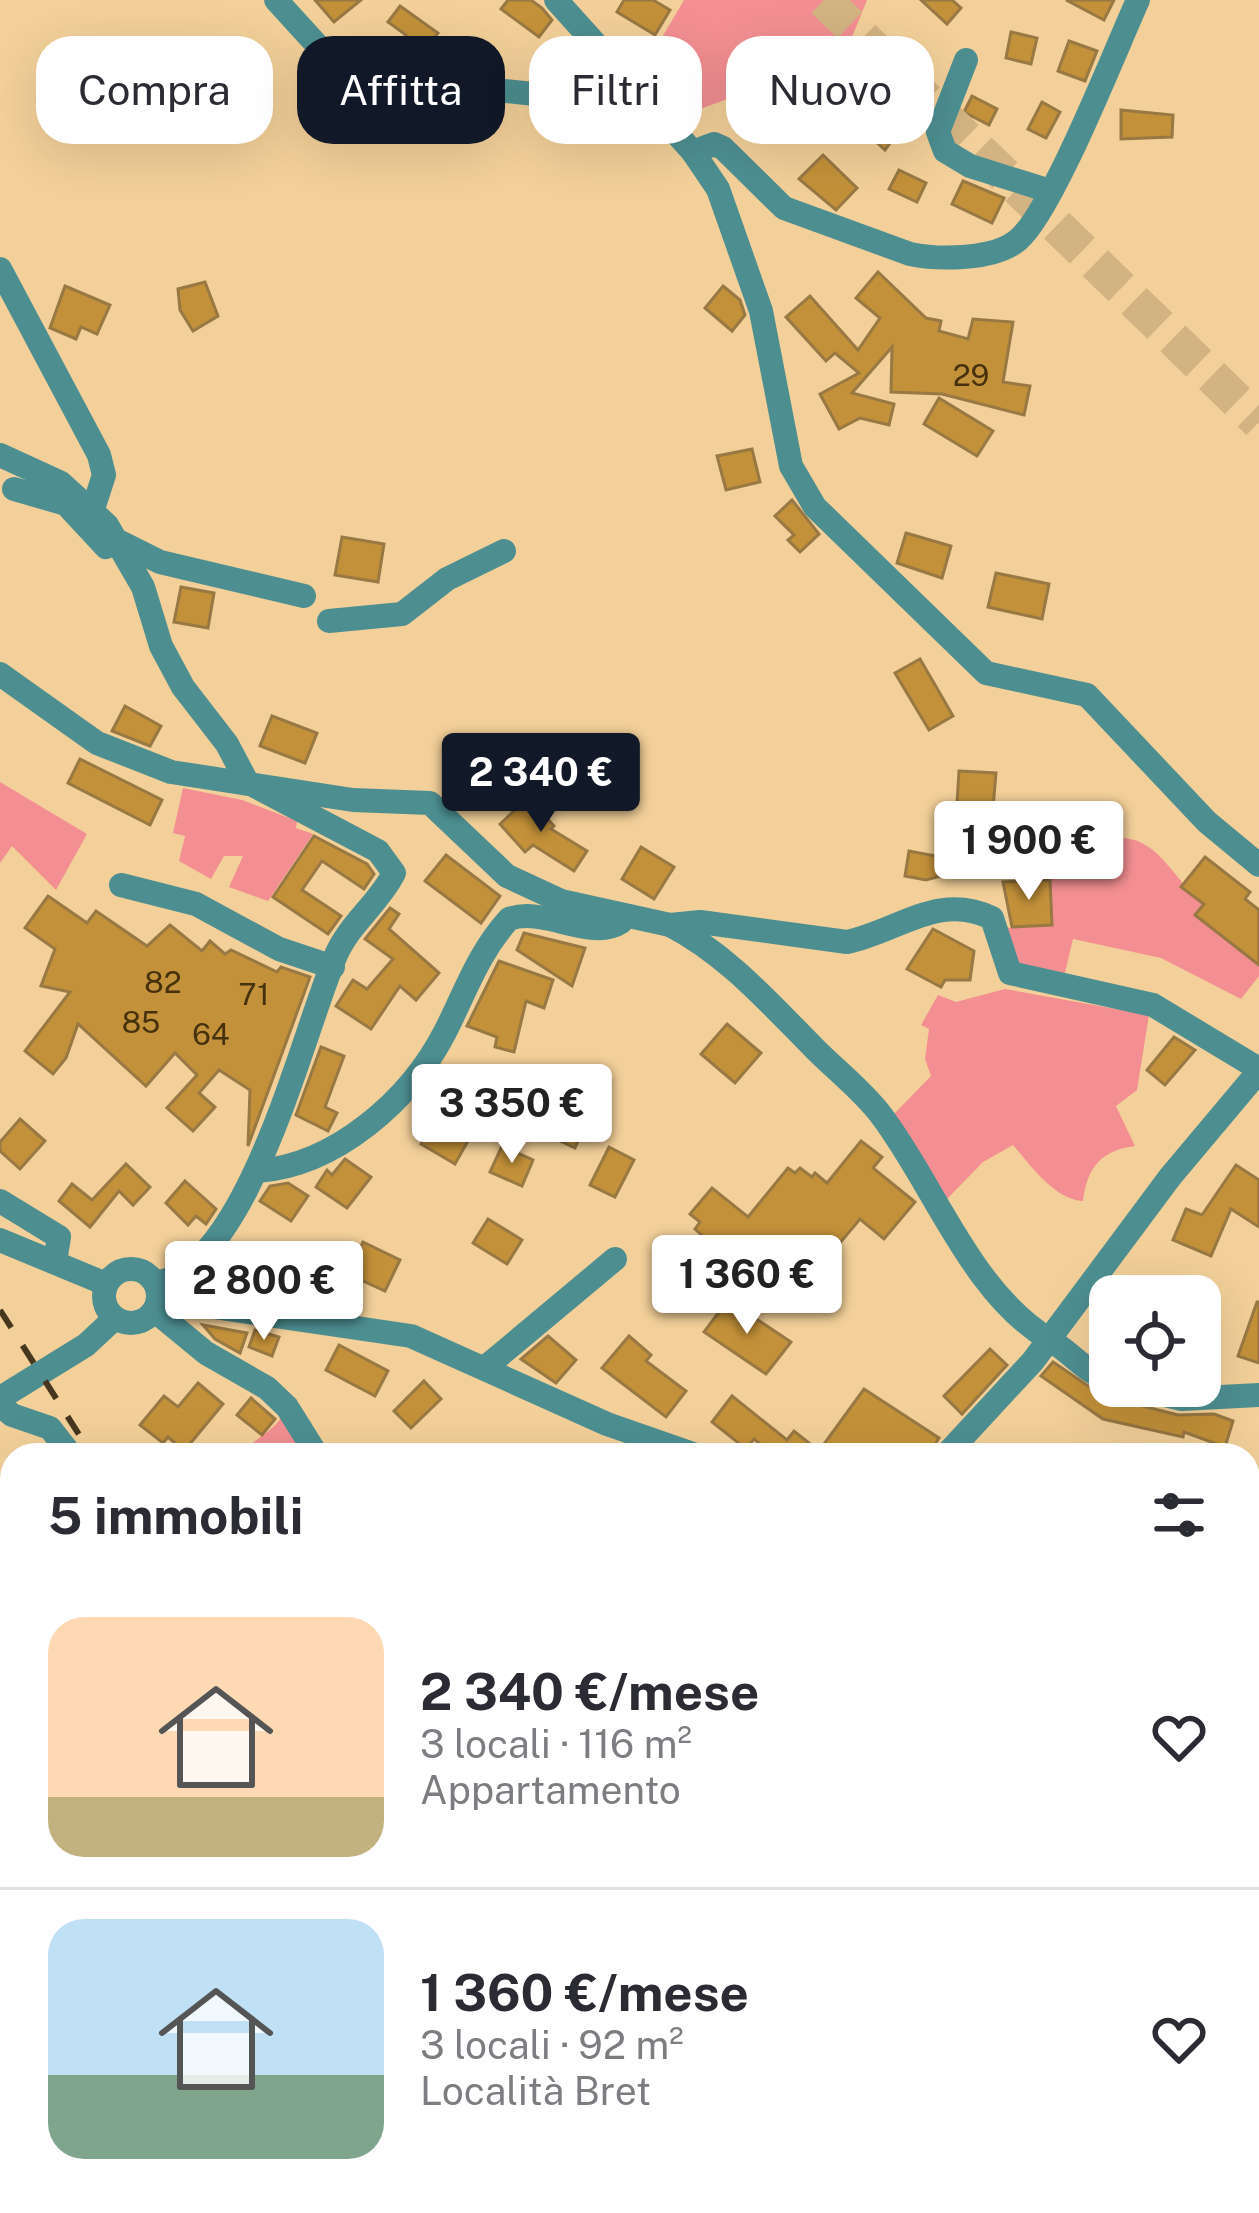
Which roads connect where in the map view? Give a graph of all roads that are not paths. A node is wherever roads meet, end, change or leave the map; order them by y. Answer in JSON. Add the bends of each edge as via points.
{"nodes":[{"id":1,"x":276,"y":0,"type":"edge"},
{"id":2,"x":556,"y":0,"type":"edge"},
{"id":3,"x":1138,"y":0,"type":"edge"},
{"id":4,"x":588,"y":36,"type":"edge"},
{"id":5,"x":966,"y":60,"type":"dead end"},
{"id":6,"x":529,"y":93,"type":"edge"},
{"id":7,"x":686,"y":144,"type":"edge"},
{"id":8,"x":693,"y":152,"type":"junction"},
{"id":9,"x":1050,"y":191,"type":"junction"},
{"id":10,"x":0,"y":269,"type":"edge"},
{"id":11,"x":0,"y":455,"type":"edge"},
{"id":12,"x":14,"y":489,"type":"dead end"},
{"id":13,"x":93,"y":509,"type":"junction"},
{"id":14,"x":120,"y":542,"type":"junction"},
{"id":15,"x":504,"y":551,"type":"dead end"},
{"id":16,"x":304,"y":596,"type":"dead end"},
{"id":17,"x":329,"y":621,"type":"dead end"},
{"id":18,"x":0,"y":674,"type":"edge"},
{"id":19,"x":247,"y":782,"type":"junction"},
{"id":20,"x":1259,"y":865,"type":"edge"},
{"id":21,"x":121,"y":885,"type":"dead end"},
{"id":22,"x":625,"y":918,"type":"junction"},
{"id":23,"x":670,"y":925,"type":"junction"},
{"id":24,"x":333,"y":967,"type":"junction"},
{"id":25,"x":1259,"y":1070,"type":"edge"},
{"id":26,"x":258,"y":1171,"type":"junction"},
{"id":27,"x":0,"y":1201,"type":"edge"},
{"id":28,"x":0,"y":1240,"type":"edge"},
{"id":29,"x":615,"y":1259,"type":"dead end"},
{"id":30,"x":55,"y":1262,"type":"junction"},
{"id":31,"x":190,"y":1268,"type":"junction"},
{"id":32,"x":106,"y":1284,"type":"junction"},
{"id":33,"x":156,"y":1298,"type":"junction"},
{"id":34,"x":210,"y":1308,"type":"junction"},
{"id":35,"x":115,"y":1318,"type":"junction"},
{"id":36,"x":1049,"y":1339,"type":"junction"},
{"id":37,"x":487,"y":1366,"type":"junction"},
{"id":38,"x":1089,"y":1371,"type":"edge"},
{"id":39,"x":1259,"y":1395,"type":"edge"},
{"id":40,"x":1221,"y":1397,"type":"edge"},
{"id":41,"x":5,"y":1398,"type":"edge"},
{"id":42,"x":62,"y":1443,"type":"edge"},
{"id":43,"x":310,"y":1443,"type":"edge"},
{"id":44,"x":662,"y":1443,"type":"edge"},
{"id":45,"x":957,"y":1443,"type":"edge"}],
"edges":[{"from":1,"to":6,"type":"street","via":[[328,58],[361,76]]},
{"from":2,"to":4,"type":"street"},
{"from":3,"to":9,"type":"street"},
{"from":5,"to":9,"type":"street","via":[[938,132],[945,152]]},
{"from":7,"to":8,"type":"street"},
{"from":8,"to":9,"type":"street","via":[[723,148],[784,208],[926,257],[1004,248],[1029,229]]},
{"from":8,"to":20,"type":"street","via":[[718,189],[761,311],[784,443],[814,507],[986,673],[1088,695],[1207,822]]},
{"from":10,"to":13,"type":"street","via":[[99,455],[104,475]]},
{"from":11,"to":13,"type":"street","via":[[61,483]]},
{"from":12,"to":14,"type":"street","via":[[66,504],[106,547]]},
{"from":13,"to":14,"type":"street"},
{"from":14,"to":16,"type":"street","via":[[160,562]]},
{"from":14,"to":19,"type":"street","via":[[161,646]]},
{"from":15,"to":17,"type":"street","via":[[447,579],[402,614]]},
{"from":18,"to":19,"type":"street","via":[[97,743],[171,772]]},
{"from":19,"to":22,"type":"street","via":[[353,800],[420,799],[507,876]]},
{"from":19,"to":24,"type":"street","via":[[392,866],[391,880],[351,929]]},
{"from":21,"to":24,"type":"street","via":[[196,904],[279,949]]},
{"from":22,"to":23,"type":"street"},
{"from":22,"to":26,"type":"street","via":[[605,929],[541,916],[508,920],[479,958],[419,1076],[323,1156]]},
{"from":23,"to":25,"type":"street","via":[[847,942],[945,907],[970,908],[992,918],[1010,973],[1153,1005]]},
{"from":23,"to":36,"type":"street","via":[[751,985],[878,1110],[979,1267]]},
{"from":24,"to":26,"type":"street"},
{"from":25,"to":36,"type":"street"},
{"from":26,"to":31,"type":"street"},
{"from":27,"to":30,"type":"street","via":[[58,1237]]},
{"from":28,"to":30,"type":"street"},
{"from":29,"to":37,"type":"street"},
{"from":30,"to":32,"type":"street"},
{"from":31,"to":33,"type":"street"},
{"from":31,"to":34,"type":"street"},
{"from":32,"to":33,"type":"street","via":[[127,1269],[144,1271]]},
{"from":32,"to":35,"type":"street","via":[[104,1303]]},
{"from":33,"to":34,"type":"street"},
{"from":33,"to":35,"type":"street","via":[[141,1322]]},
{"from":33,"to":43,"type":"street","via":[[206,1353],[267,1388]]},
{"from":34,"to":37,"type":"street","via":[[412,1336]]},
{"from":35,"to":41,"type":"street"},
{"from":36,"to":38,"type":"street"},
{"from":36,"to":45,"type":"street"},
{"from":37,"to":44,"type":"street"},
{"from":39,"to":40,"type":"street"},
{"from":41,"to":42,"type":"street","via":[[12,1415],[50,1428]]}]}
